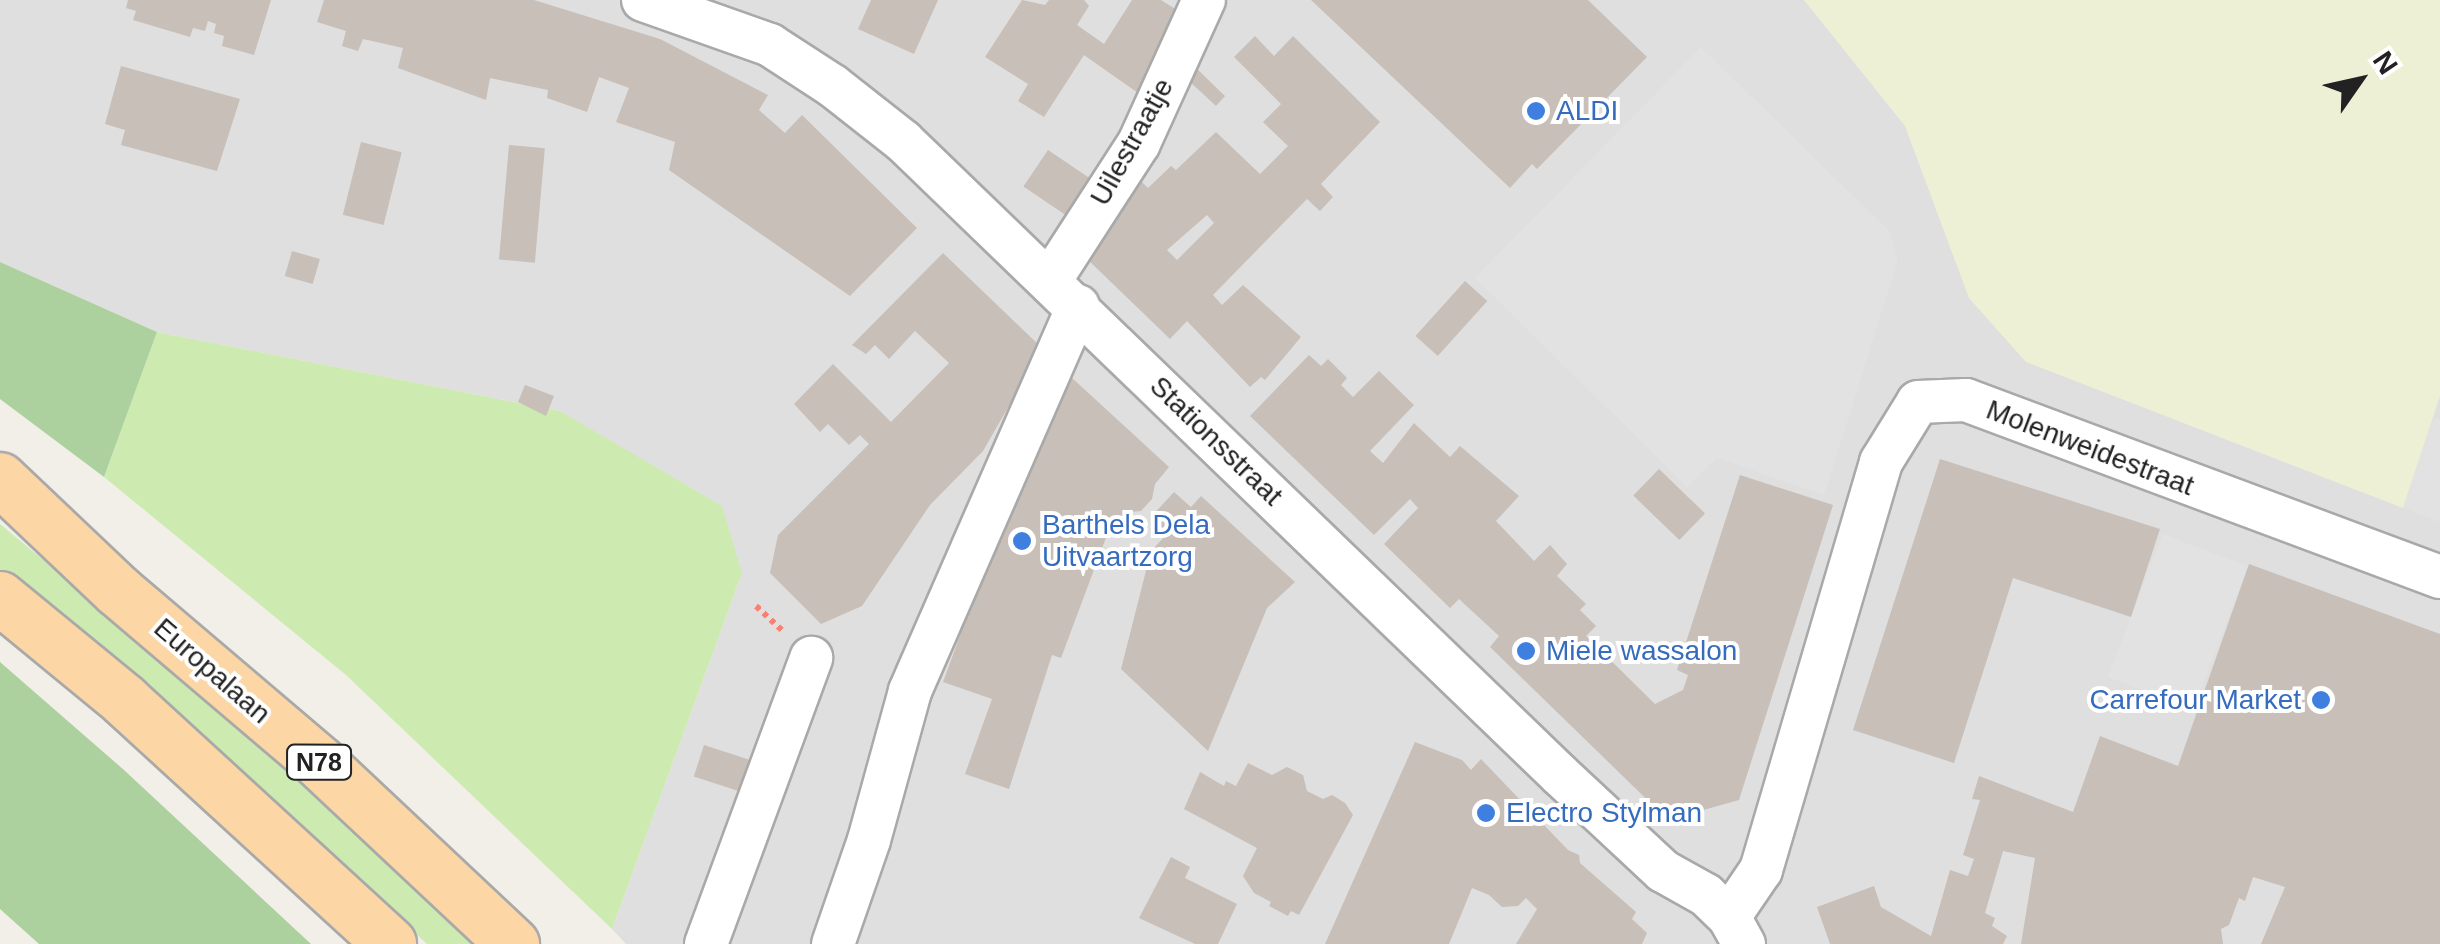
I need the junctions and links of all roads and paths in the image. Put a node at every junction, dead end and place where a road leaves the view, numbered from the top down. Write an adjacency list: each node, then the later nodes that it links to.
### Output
1 (643, 0): 3 (street, Stationsstraat)
2 (1204, 0): 3 (street, Uilestraatje)
3 (1064, 293): 8 (street, Stationsstraat); 12 (street, Uilestraatje)
4 (0, 479): 10 (main road, Europalaan / N78)
5 (2440, 577): 8 (street, Molenweidestraat)
6 (0, 598): 9 (main road)
7 (811, 658): 11 (street)
8 (1736, 931)
9 (390, 944)
10 (513, 944)
11 (706, 944)
12 (833, 944)

